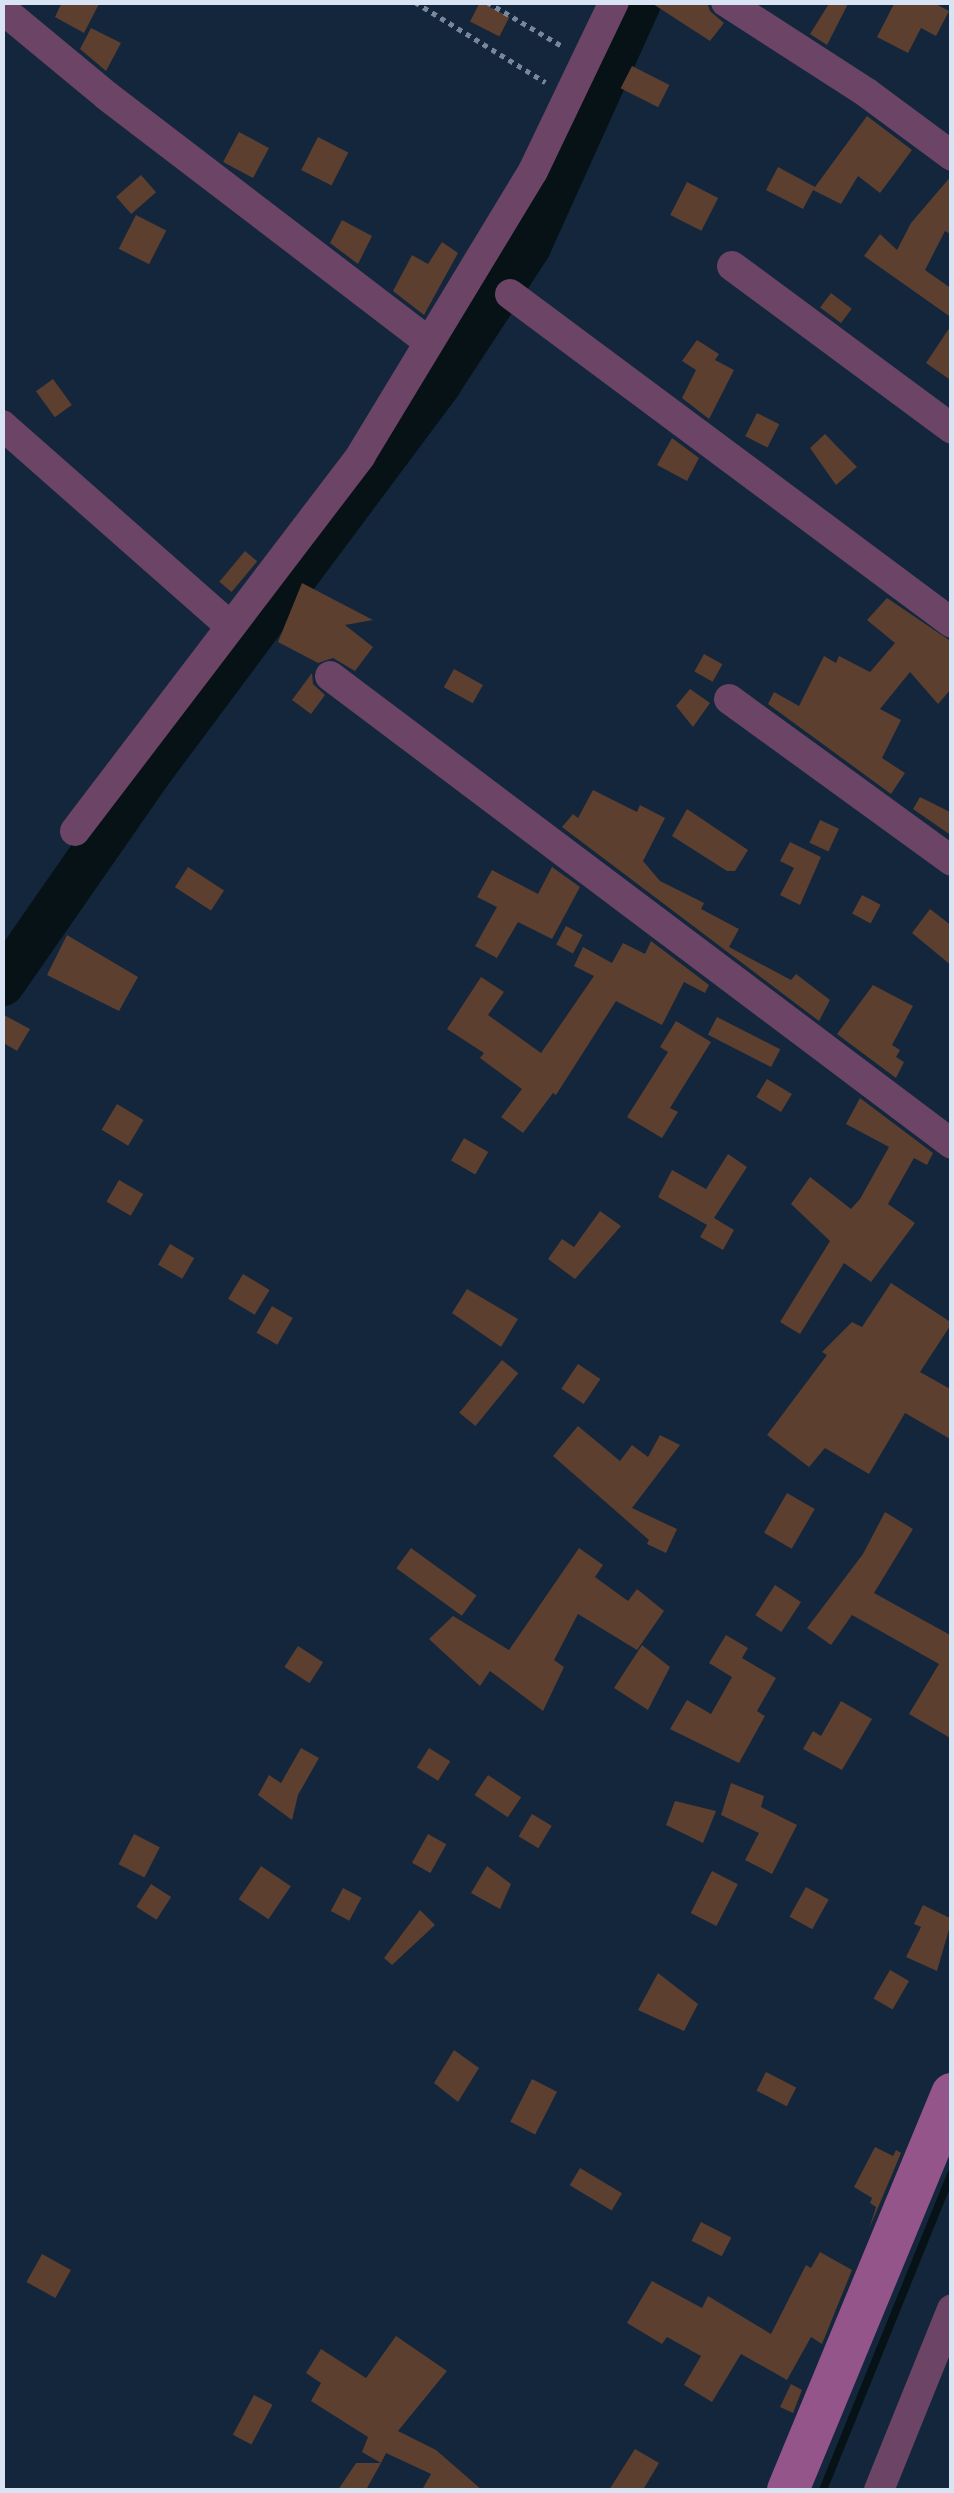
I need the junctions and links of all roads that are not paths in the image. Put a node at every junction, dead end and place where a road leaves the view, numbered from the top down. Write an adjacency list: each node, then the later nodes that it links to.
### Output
1 (614, 2): 7 (street)
2 (726, 2): 4 (street)
3 (2, 9): 7 (street)
4 (952, 156)
5 (732, 266): 9 (street)
6 (510, 294): 10 (street)
7 (429, 342): 11 (street)
8 (2, 425): 11 (street)
9 (952, 428)
10 (952, 623)
11 (228, 624): 14 (street)
12 (330, 676): 16 (street)
13 (729, 699): 15 (street)
14 (74, 831)
15 (952, 862)
16 (952, 1144)
17 (952, 2094): 19 (street)
18 (952, 2309): 20 (street)
19 (788, 2490)
20 (879, 2490)

